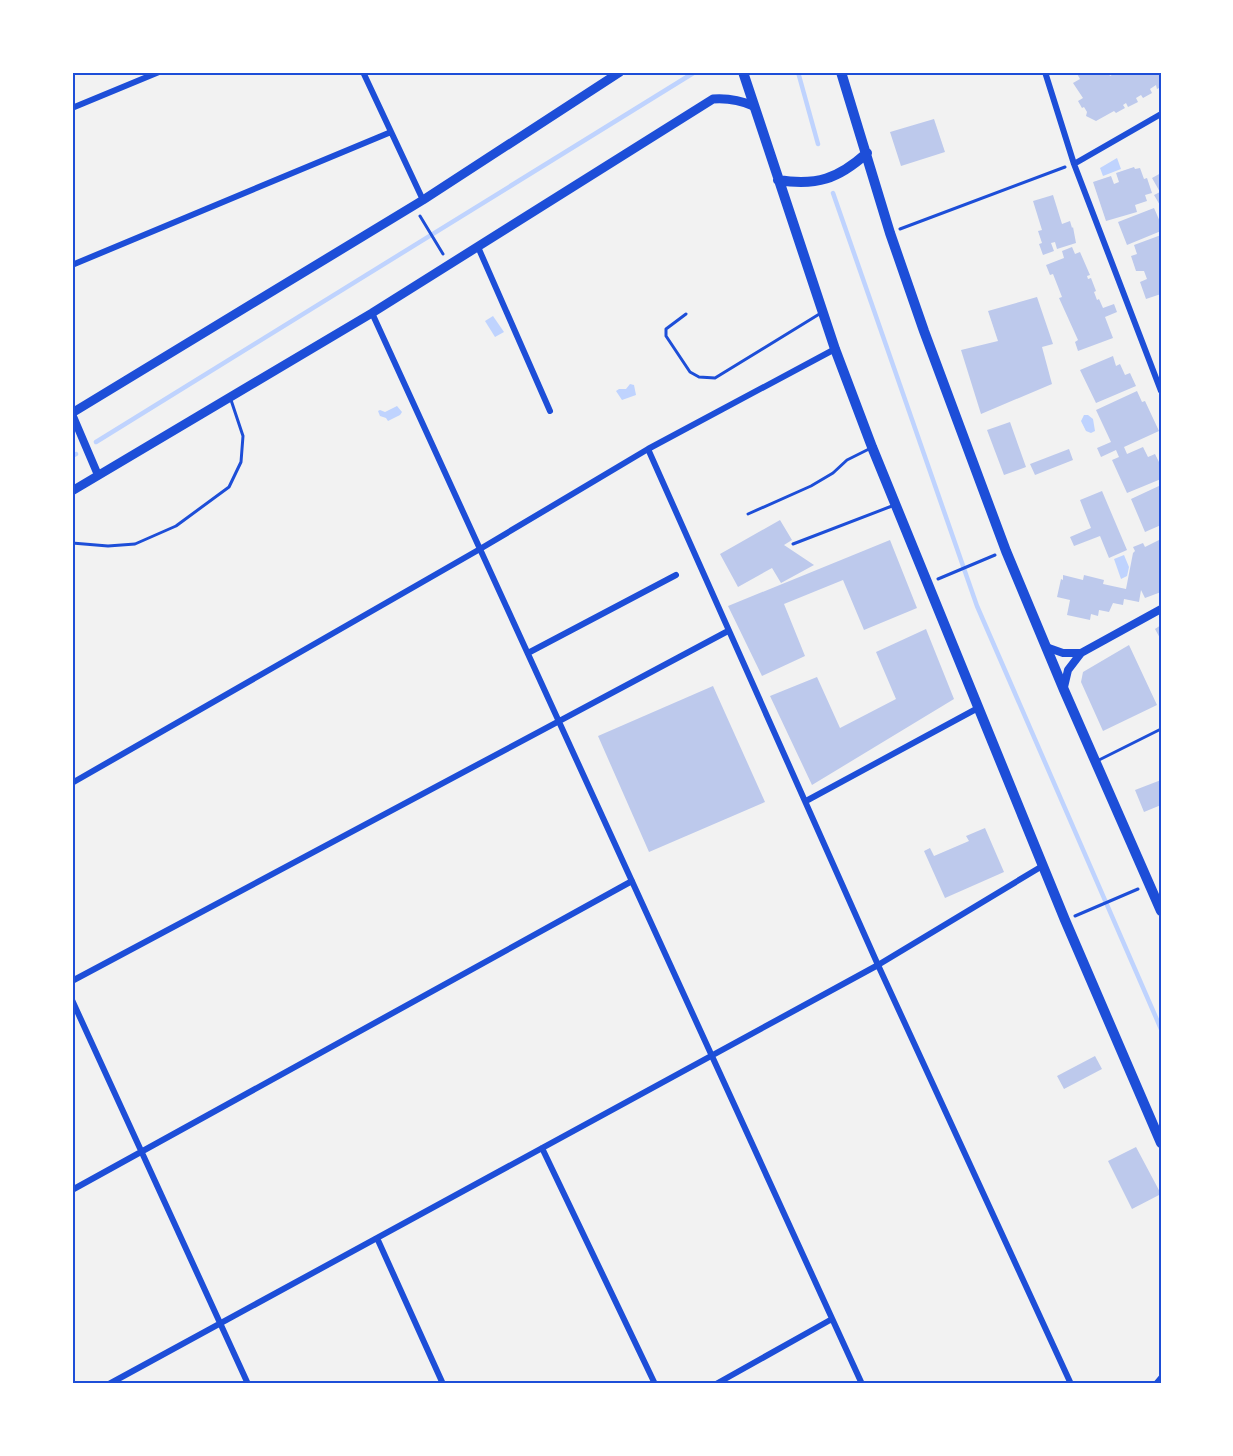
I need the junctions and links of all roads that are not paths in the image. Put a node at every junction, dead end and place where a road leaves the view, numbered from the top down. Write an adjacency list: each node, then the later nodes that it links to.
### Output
1 (159, 72): 8 (street)
2 (363, 72): 10 (street)
3 (620, 72): 14 (main road)
4 (743, 72): 7 (highway)
5 (841, 72): 11 (highway)
6 (1045, 72): 12 (street)
7 (753, 106): 13 (highway); 15 (main road)
8 (72, 108)
9 (1161, 114): 12 (street)
10 (391, 132): 14 (street); 16 (street)
11 (867, 153): 13 (highway); 37 (highway)
12 (1074, 164): 21 (street)
13 (778, 180): 17 (highway)
14 (423, 200): 24 (main road)
15 (478, 247): 18 (main road); 23 (street)
16 (72, 265)
17 (823, 312): 19 (lane); 20 (highway)
18 (372, 313): 22 (main road); 33 (street)
19 (686, 314)
20 (835, 349): 25 (highway); 26 (street)
21 (1161, 391)
22 (230, 397): 27 (main road); 31 (lane)
23 (550, 411)
24 (72, 413): 27 (street)
25 (872, 447): 29 (highway); 30 (lane)
26 (648, 449): 33 (street); 36 (street)
27 (99, 475): 28 (main road)
28 (72, 491)
29 (897, 504): 32 (lane); 41 (highway)
30 (748, 514)
31 (72, 543)
32 (793, 544)
33 (480, 549): 38 (street); 45 (street)
34 (676, 575): 38 (street)
35 (1161, 609): 39 (street)
36 (728, 631): 42 (street); 46 (street)
37 (1046, 647): 39 (street); 40 (highway)
38 (528, 653): 42 (street)
39 (1081, 653): 40 (street)
40 (1064, 690): 44 (highway)
41 (978, 708): 46 (street); 47 (highway)
42 (559, 721): 48 (street); 51 (street)
43 (1161, 729): 44 (lane)
44 (1095, 762): 49 (highway)
45 (72, 783)
46 (806, 801): 50 (street)
47 (1044, 866): 50 (street); 54 (highway)
48 (632, 881): 53 (street); 56 (street)
49 (1161, 911)
50 (878, 965): 53 (street); 68 (street)
51 (72, 981)
52 (72, 999): 56 (street)
53 (711, 1055): 55 (street); 59 (street)
54 (1161, 1143)
55 (542, 1148): 58 (street); 65 (street)
56 (142, 1152): 57 (street); 60 (street)
57 (72, 1190)
58 (377, 1238): 60 (street); 64 (street)
59 (832, 1319): 66 (street); 67 (street)
60 (220, 1323): 62 (street); 63 (street)
61 (1161, 1378): 69 (street)
62 (109, 1384)
63 (248, 1384)
64 (443, 1384)
65 (655, 1384)
66 (716, 1384)
67 (862, 1384)
68 (1071, 1384)
69 (1156, 1384)

